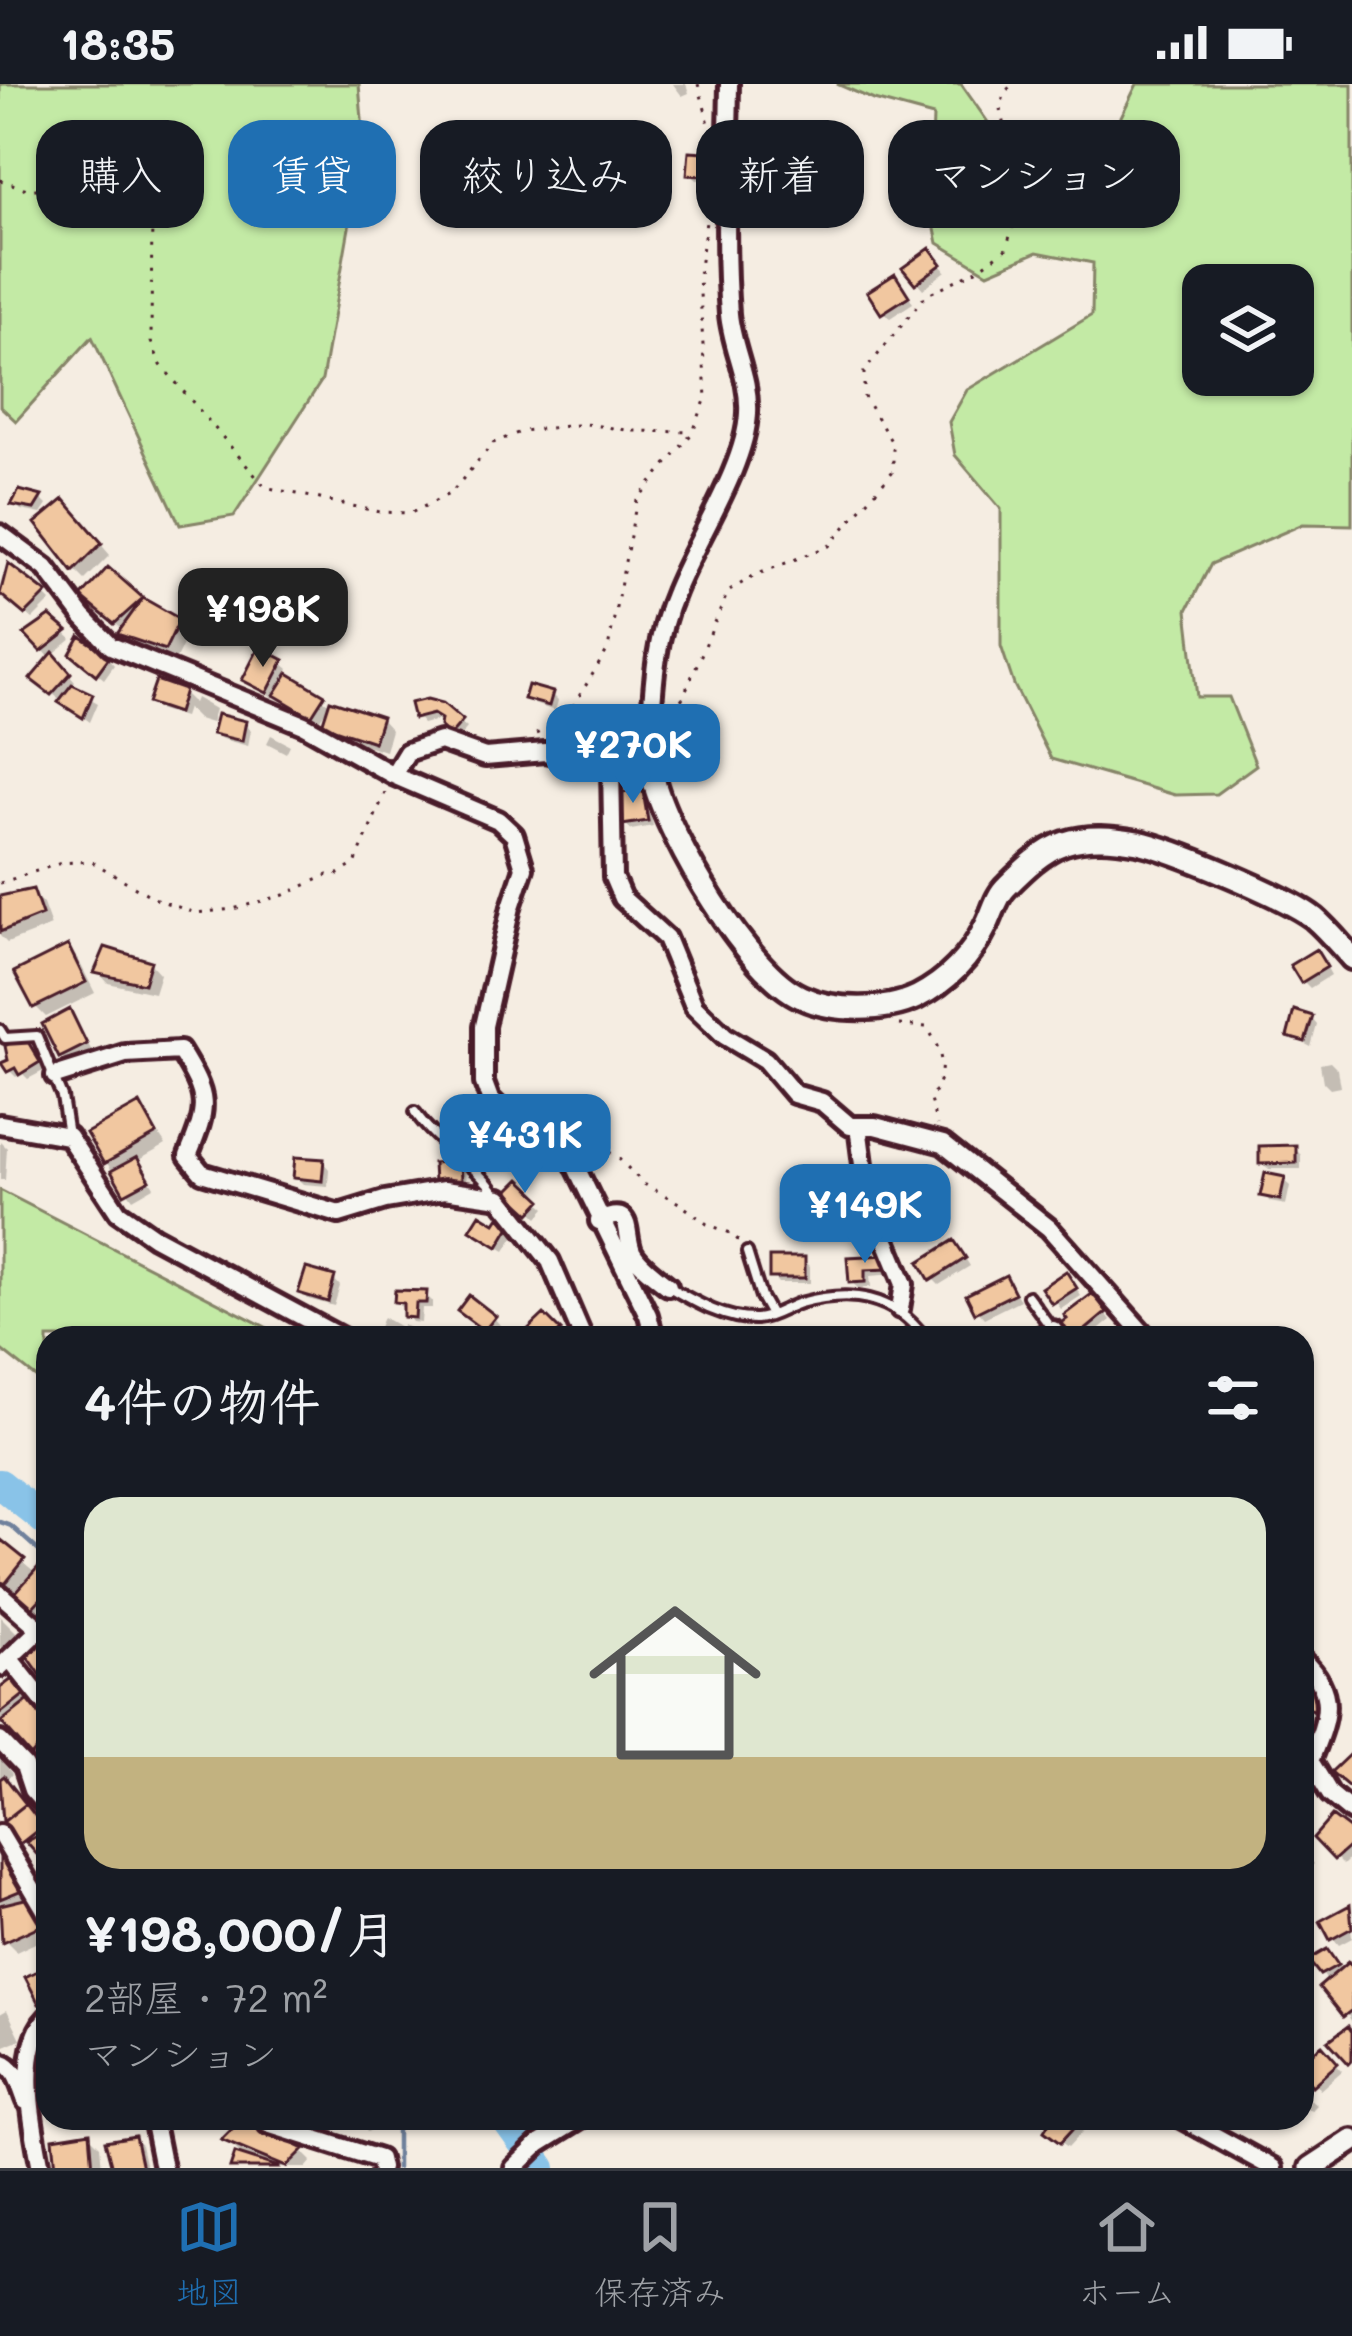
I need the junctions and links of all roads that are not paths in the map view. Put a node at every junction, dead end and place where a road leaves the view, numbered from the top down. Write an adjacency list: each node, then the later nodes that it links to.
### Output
1 (729, 84): 3 (street)
2 (0, 534): 5 (street)
3 (650, 736): 4 (street); 6 (street)
4 (611, 767): 5 (street); 11 (street)
5 (393, 775): 14 (street)
6 (1352, 958)
7 (0, 1030): 8 (lane)
8 (55, 1076): 12 (lane); 13 (street)
9 (415, 1112): 13 (lane)
10 (0, 1124): 12 (street)
11 (858, 1126): 18 (street); 25 (street)
12 (68, 1136): 20 (street)
13 (500, 1198): 21 (street)
14 (599, 1221): 16 (street); 22 (street)
15 (747, 1252): 19 (lane)
16 (668, 1286): 19 (lane)
17 (1028, 1296): 24 (lane)
18 (900, 1310): 19 (lane); 23 (lane)
19 (771, 1315)
20 (320, 1326)
21 (578, 1326)
22 (651, 1326)
23 (914, 1326)
24 (1044, 1326)
25 (1136, 1326)
26 (0, 1594): 27 (street)
27 (36, 1626)
28 (36, 1633): 29 (street)
29 (5, 1663): 31 (street)
30 (1314, 1671): 33 (street)
31 (36, 1695)
32 (0, 1741): 35 (street)
33 (1314, 1751)
34 (1314, 1767): 36 (street)
35 (36, 1794)
36 (1352, 1812)
37 (0, 1834): 38 (street)
38 (36, 1895)
39 (36, 2029): 41 (street)
40 (0, 2062): 41 (street)
41 (31, 2113): 48 (street)
42 (155, 2130): 49 (street)
43 (287, 2130): 50 (street)
44 (562, 2130): 47 (street)
45 (1204, 2130): 51 (street)
46 (1352, 2141): 52 (street)
47 (516, 2166)
48 (41, 2168)
49 (163, 2168)
50 (381, 2168)
51 (1273, 2168)
52 (1311, 2168)

